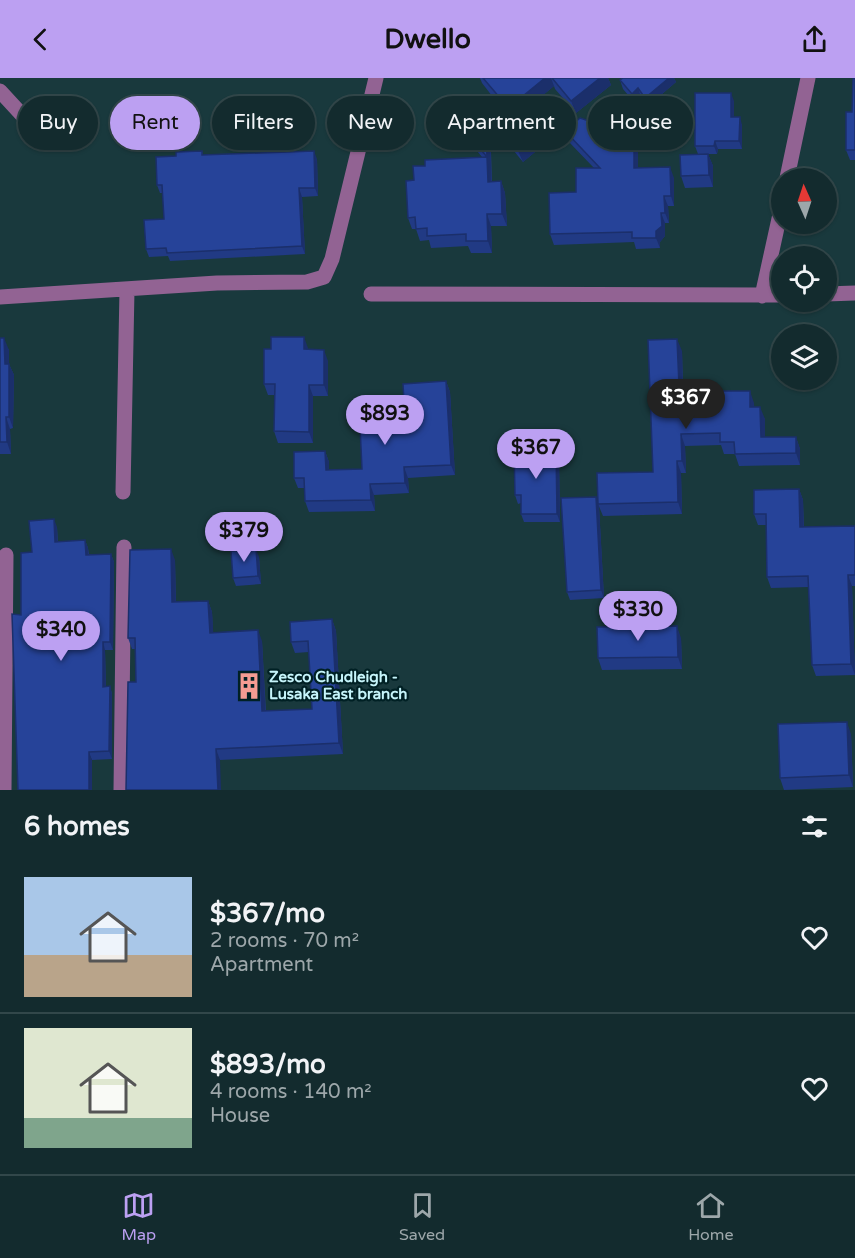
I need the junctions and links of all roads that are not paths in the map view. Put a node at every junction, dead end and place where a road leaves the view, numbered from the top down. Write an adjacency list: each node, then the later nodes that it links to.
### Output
1 (376, 78): 7 (street)
2 (808, 78): 5 (street)
3 (0, 91): 4 (street)
4 (18, 111)
5 (789, 168)
6 (776, 234): 11 (street)
7 (127, 290): 13 (street); 14 (street)
8 (855, 293): 10 (street)
9 (371, 294): 11 (street)
10 (837, 294)
11 (762, 296): 12 (street)
12 (771, 296)
13 (0, 297)
14 (123, 492)
15 (124, 548): 18 (street)
16 (6, 555): 17 (street)
17 (4, 790)
18 (121, 790)

